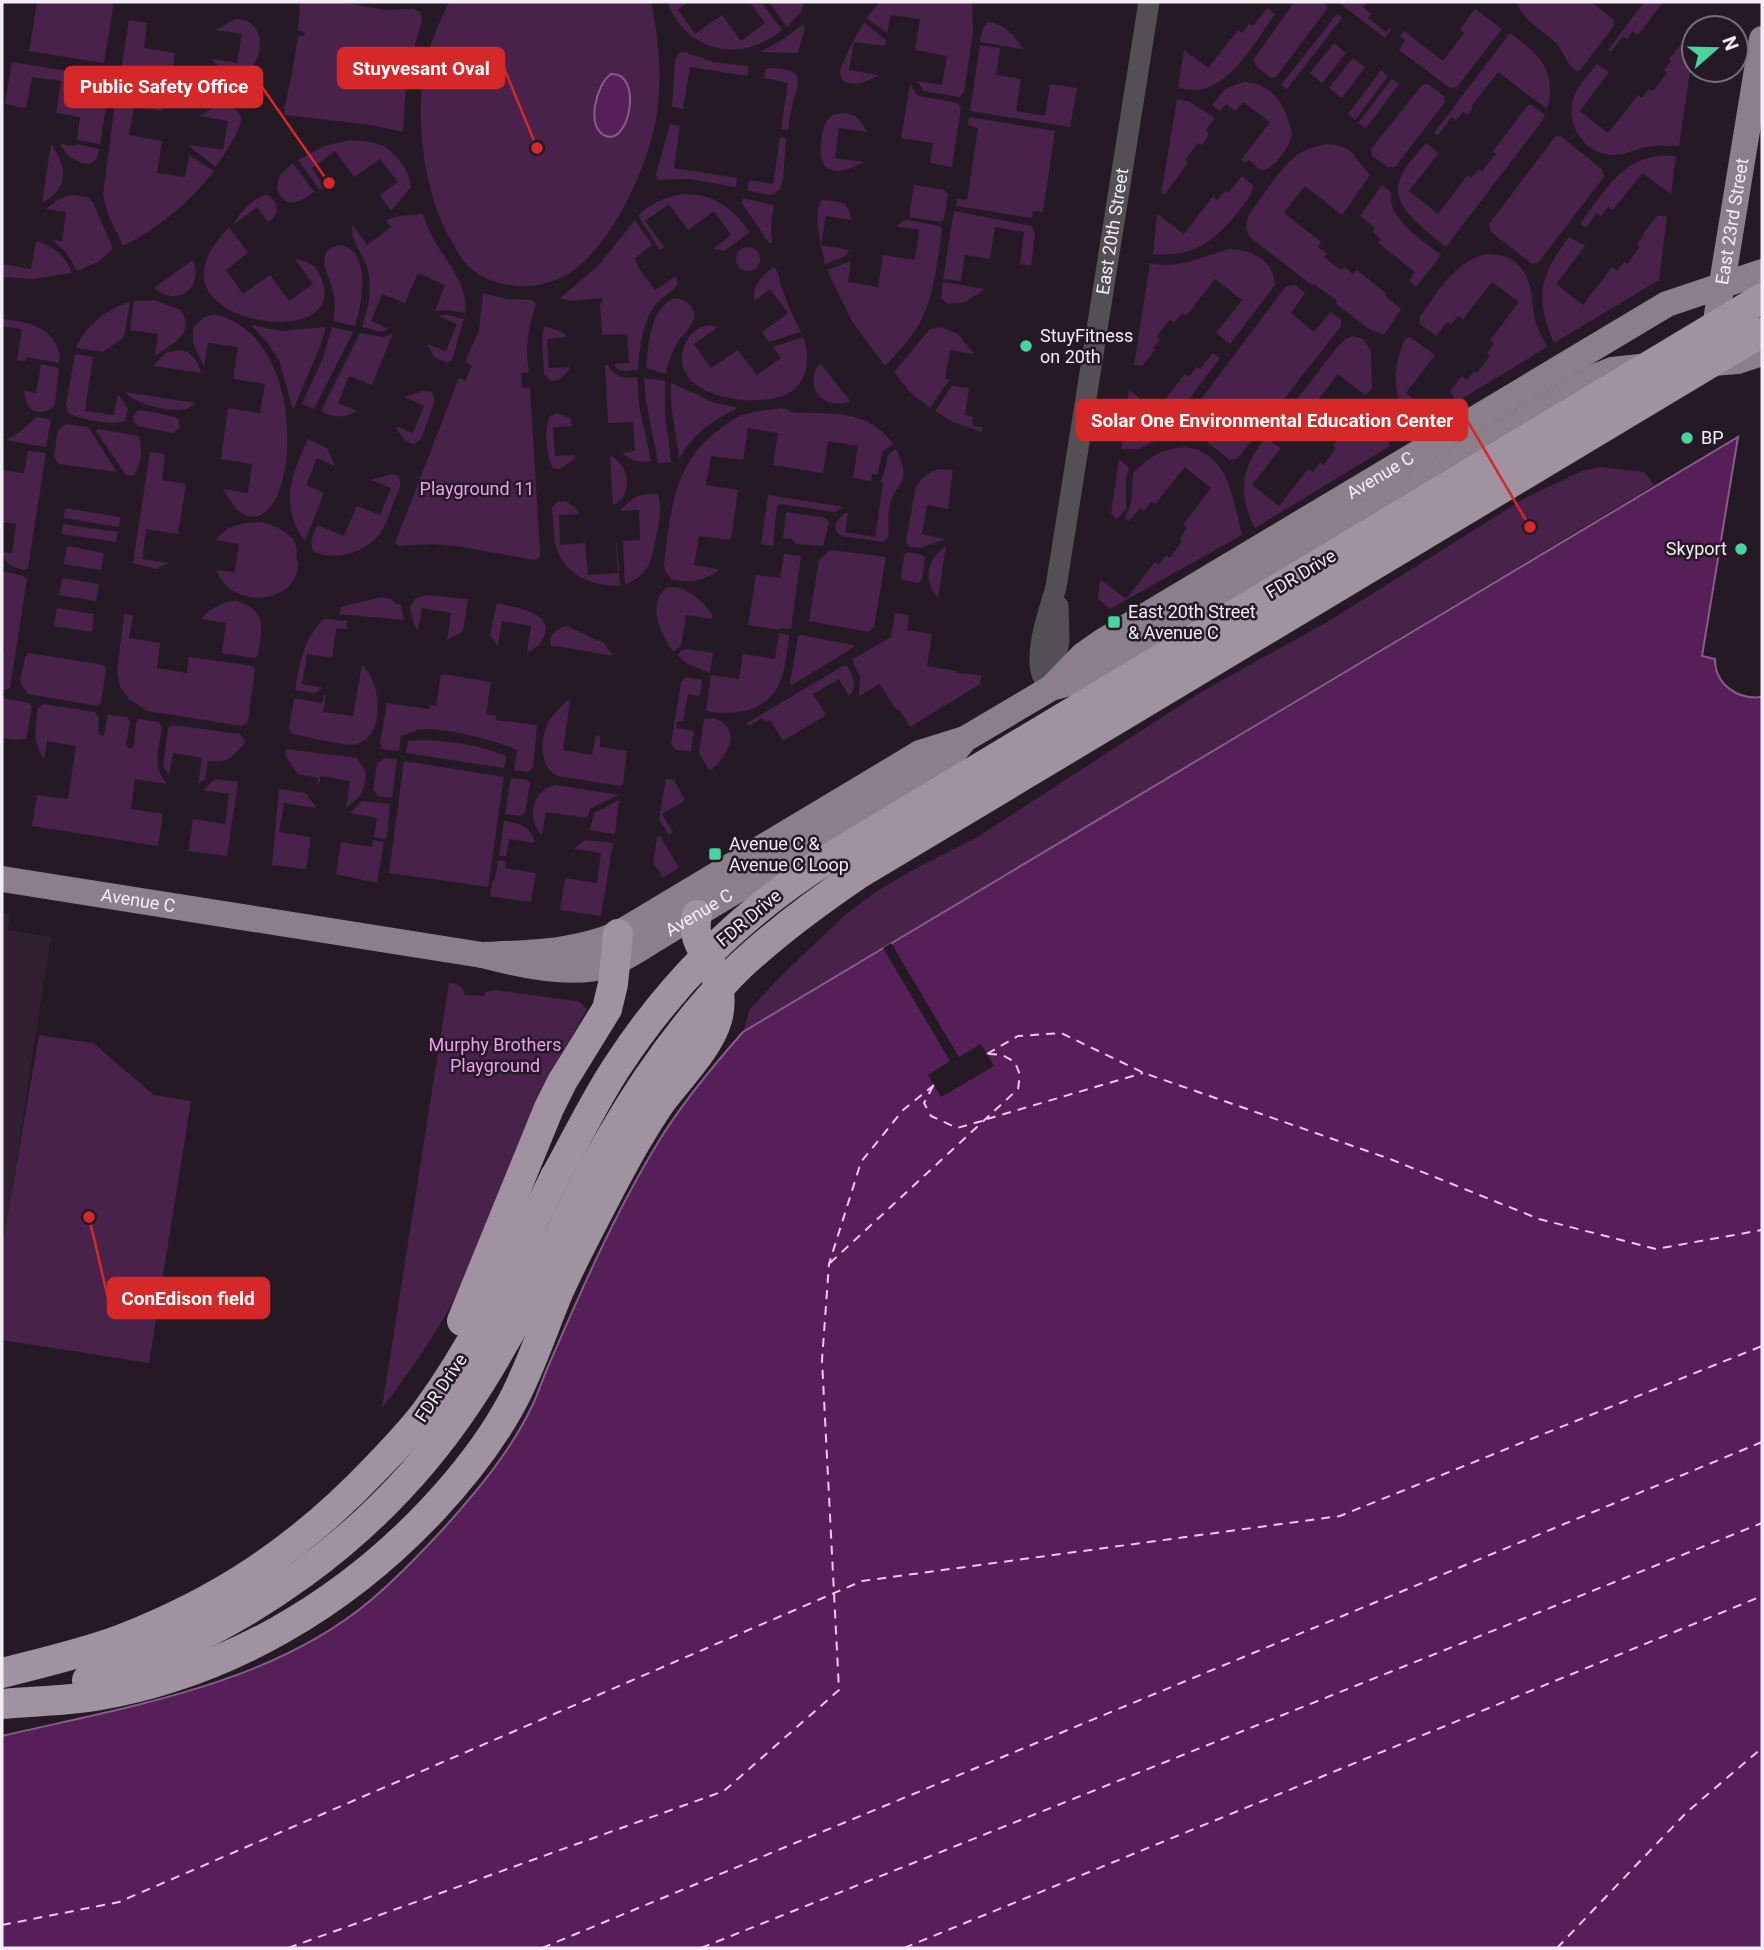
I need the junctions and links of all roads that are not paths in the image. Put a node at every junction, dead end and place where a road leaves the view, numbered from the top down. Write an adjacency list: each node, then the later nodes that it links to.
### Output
1 (1149, 2): 9 (street, East 20th Street)
2 (1762, 39): 4 (main road, East 23rd Street)
3 (1762, 272): 4 (main road)
4 (1722, 284): 8 (main road, East 23rd Street); 9 (main road, Avenue C)
5 (1762, 298): 14 (highway, FDR Drive, bridge)
6 (1762, 331): 16 (highway, FDR Drive, bridge)
7 (1762, 353): 8 (main road)
8 (1726, 363): 9 (main road, Avenue C)
9 (1051, 688): 10 (main road, Avenue C)
10 (965, 739): 12 (main road, Avenue C); 13 (main road, Avenue C)
11 (2, 879): 13 (main road, Avenue C)
12 (697, 915): 13 (main road, Avenue C); 16 (highway)
13 (617, 948): 14 (highway)
14 (444, 1385): 15 (highway, FDR Drive)
15 (2, 1673)
16 (2, 1704)

